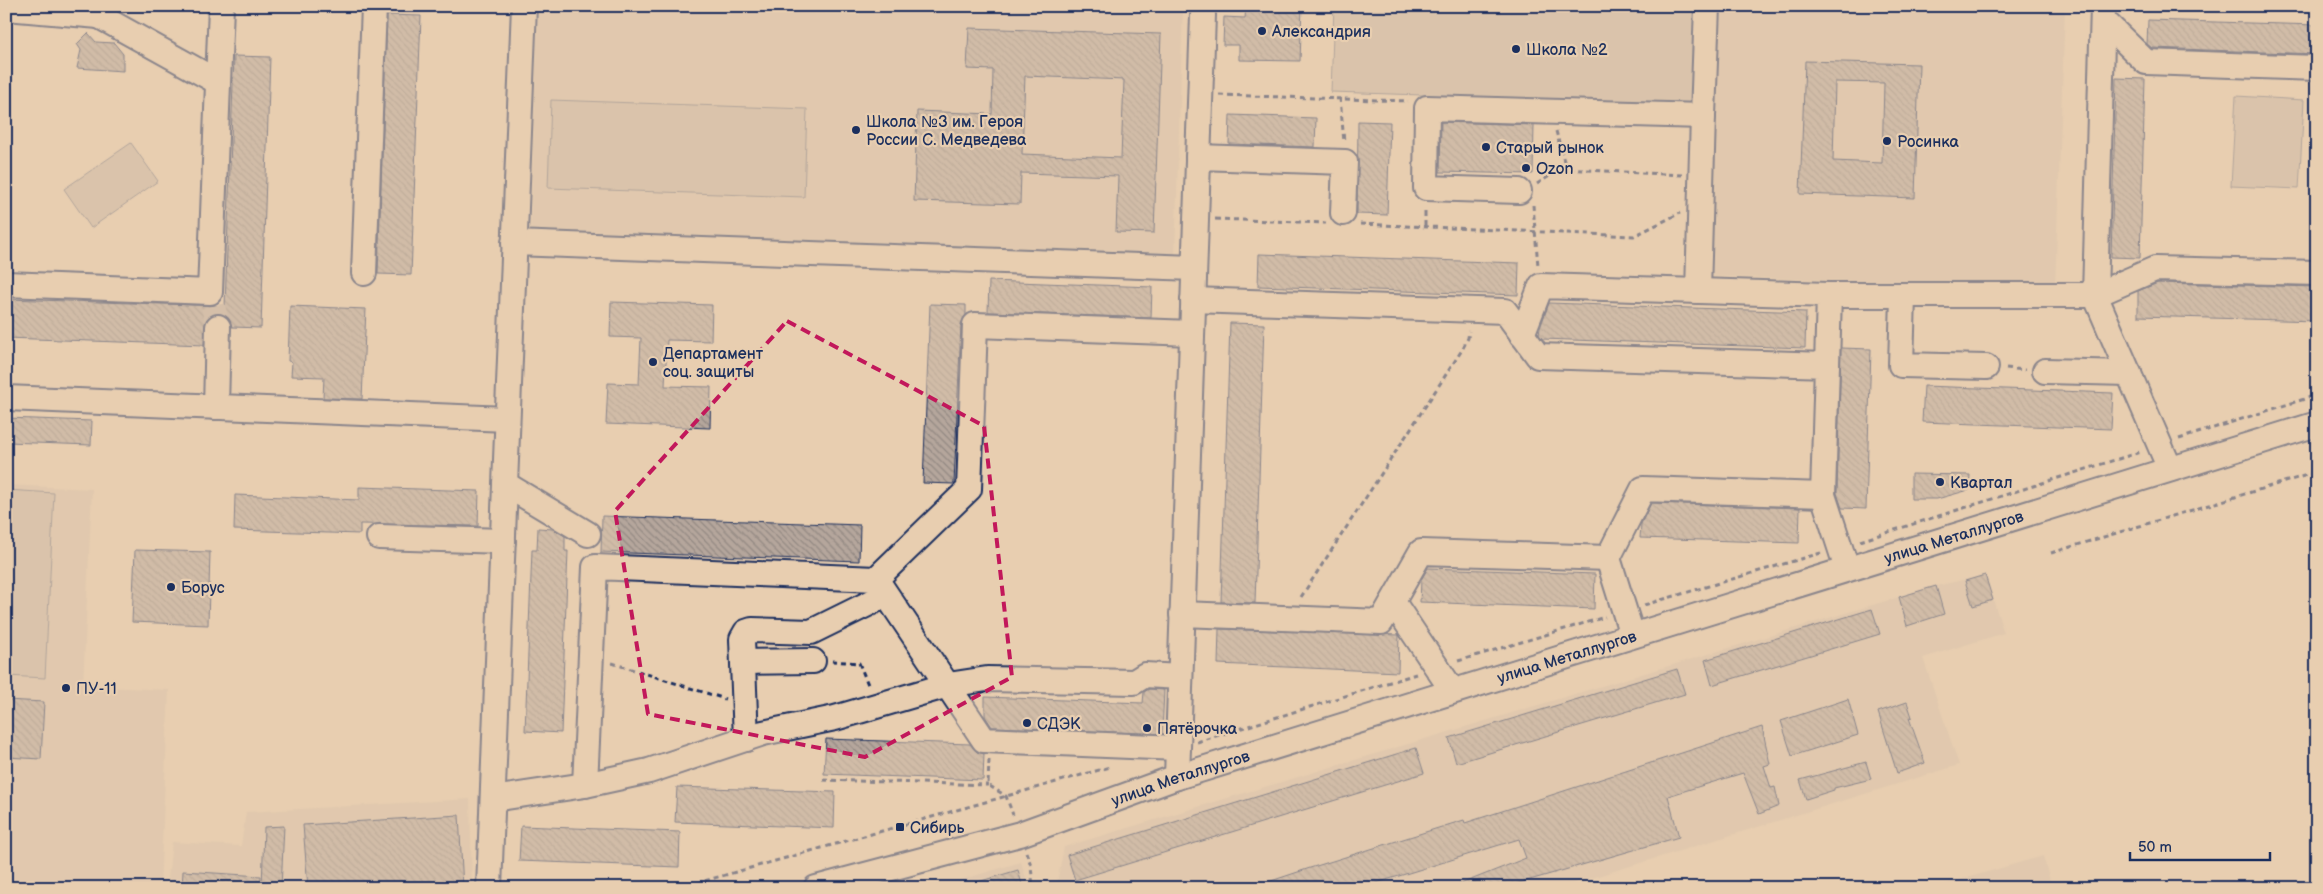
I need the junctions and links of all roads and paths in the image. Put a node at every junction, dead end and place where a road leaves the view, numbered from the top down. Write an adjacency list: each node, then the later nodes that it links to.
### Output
1 (221, 6): 10 (street)
2 (374, 6): 27 (street)
3 (524, 6): 25 (street)
4 (1707, 6): 15 (street)
5 (6, 8): 6 (street)
6 (102, 9): 10 (street)
7 (2103, 13): 9 (street); 33 (street)
8 (1203, 15): 11 (street)
9 (2317, 68)
10 (218, 82): 37 (street)
11 (1200, 95): 12 (path); 16 (street)
12 (1340, 98): 13 (path); 17 (path)
13 (1427, 108): 14 (street); 20 (street)
14 (1551, 111): 15 (street); 18 (path)
15 (1704, 116): 19 (street)
16 (1198, 157): 17 (street); 22 (street)
17 (1345, 162): 23 (street)
18 (1566, 169): 19 (path); 20 (path)
19 (1702, 176): 21 (street)
20 (1526, 191): 24 (path)
21 (1701, 202): 24 (path); 31 (street)
22 (1196, 219): 23 (path); 26 (street)
23 (1345, 220): 24 (path)
24 (1534, 230): 30 (path)
25 (514, 243): 26 (street); 47 (street)
26 (1194, 268): 35 (street)
27 (364, 273)
28 (2317, 273): 33 (street)
29 (6, 284): 37 (street)
30 (1541, 286): 31 (street); 39 (street)
31 (1698, 291): 32 (street)
32 (1829, 295): 34 (street); 40 (street)
33 (2095, 295): 34 (street); 43 (street)
34 (1903, 297): 41 (street)
35 (1193, 300): 36 (street); 38 (street)
36 (1471, 310): 39 (street); 64 (path)
37 (215, 314): 46 (street)
38 (1192, 333): 60 (street); 63 (street)
39 (1522, 335): 40 (street)
40 (1827, 365): 53 (street)
41 (1986, 367): 42 (path)
42 (2045, 371): 43 (street)
43 (2129, 373): 49 (street)
44 (2317, 395): 49 (path)
45 (6, 398): 46 (street)
46 (216, 407): 47 (street)
47 (507, 419): 52 (street)
48 (2317, 424): 50 (street, улица Металлургов)
49 (2160, 445): 50 (street); 59 (path)
50 (2170, 469): 59 (street, улица Металлургов)
51 (2317, 472): 57 (path)
52 (504, 484): 54 (street); 56 (street)
53 (1823, 495): 58 (street); 59 (street)
54 (588, 534)
55 (379, 537): 56 (street)
56 (503, 542): 84 (street)
57 (2051, 553)
58 (1608, 558): 61 (street); 62 (street)
59 (1843, 558): 62 (path); 65 (street, улица Металлургов)
60 (881, 587): 66 (street); 68 (street); 71 (street)
61 (1393, 602): 64 (street); 69 (street)
62 (1625, 611): 65 (street); 69 (path)
63 (1182, 614): 64 (street); 70 (street)
64 (1287, 618)
65 (1632, 634): 72 (street, улица Металлургов)
66 (591, 657): 73 (path); 81 (street)
67 (812, 661): 68 (street); 74 (path)
68 (742, 662): 73 (street)
69 (1437, 667): 72 (street); 77 (path)
70 (1180, 676): 71 (street); 77 (street)
71 (948, 685): 74 (street); 76 (street)
72 (1452, 690): 79 (street, улица Металлургов)
73 (745, 705): 75 (street)
74 (876, 706): 75 (street)
75 (746, 738): 81 (street)
76 (990, 741): 77 (street); 82 (path)
77 (1178, 748): 79 (street)
78 (1111, 767): 83 (path)
79 (1177, 777): 85 (street, улица Металлургов)
80 (823, 780): 82 (path)
81 (585, 785): 84 (street)
82 (988, 785): 83 (path)
83 (1006, 796): 85 (path); 87 (path)
84 (493, 799): 86 (street)
85 (1020, 834): 88 (street, улица Металлургов); 89 (path)
86 (489, 888)
87 (679, 888)
88 (816, 888)
89 (1033, 888)

